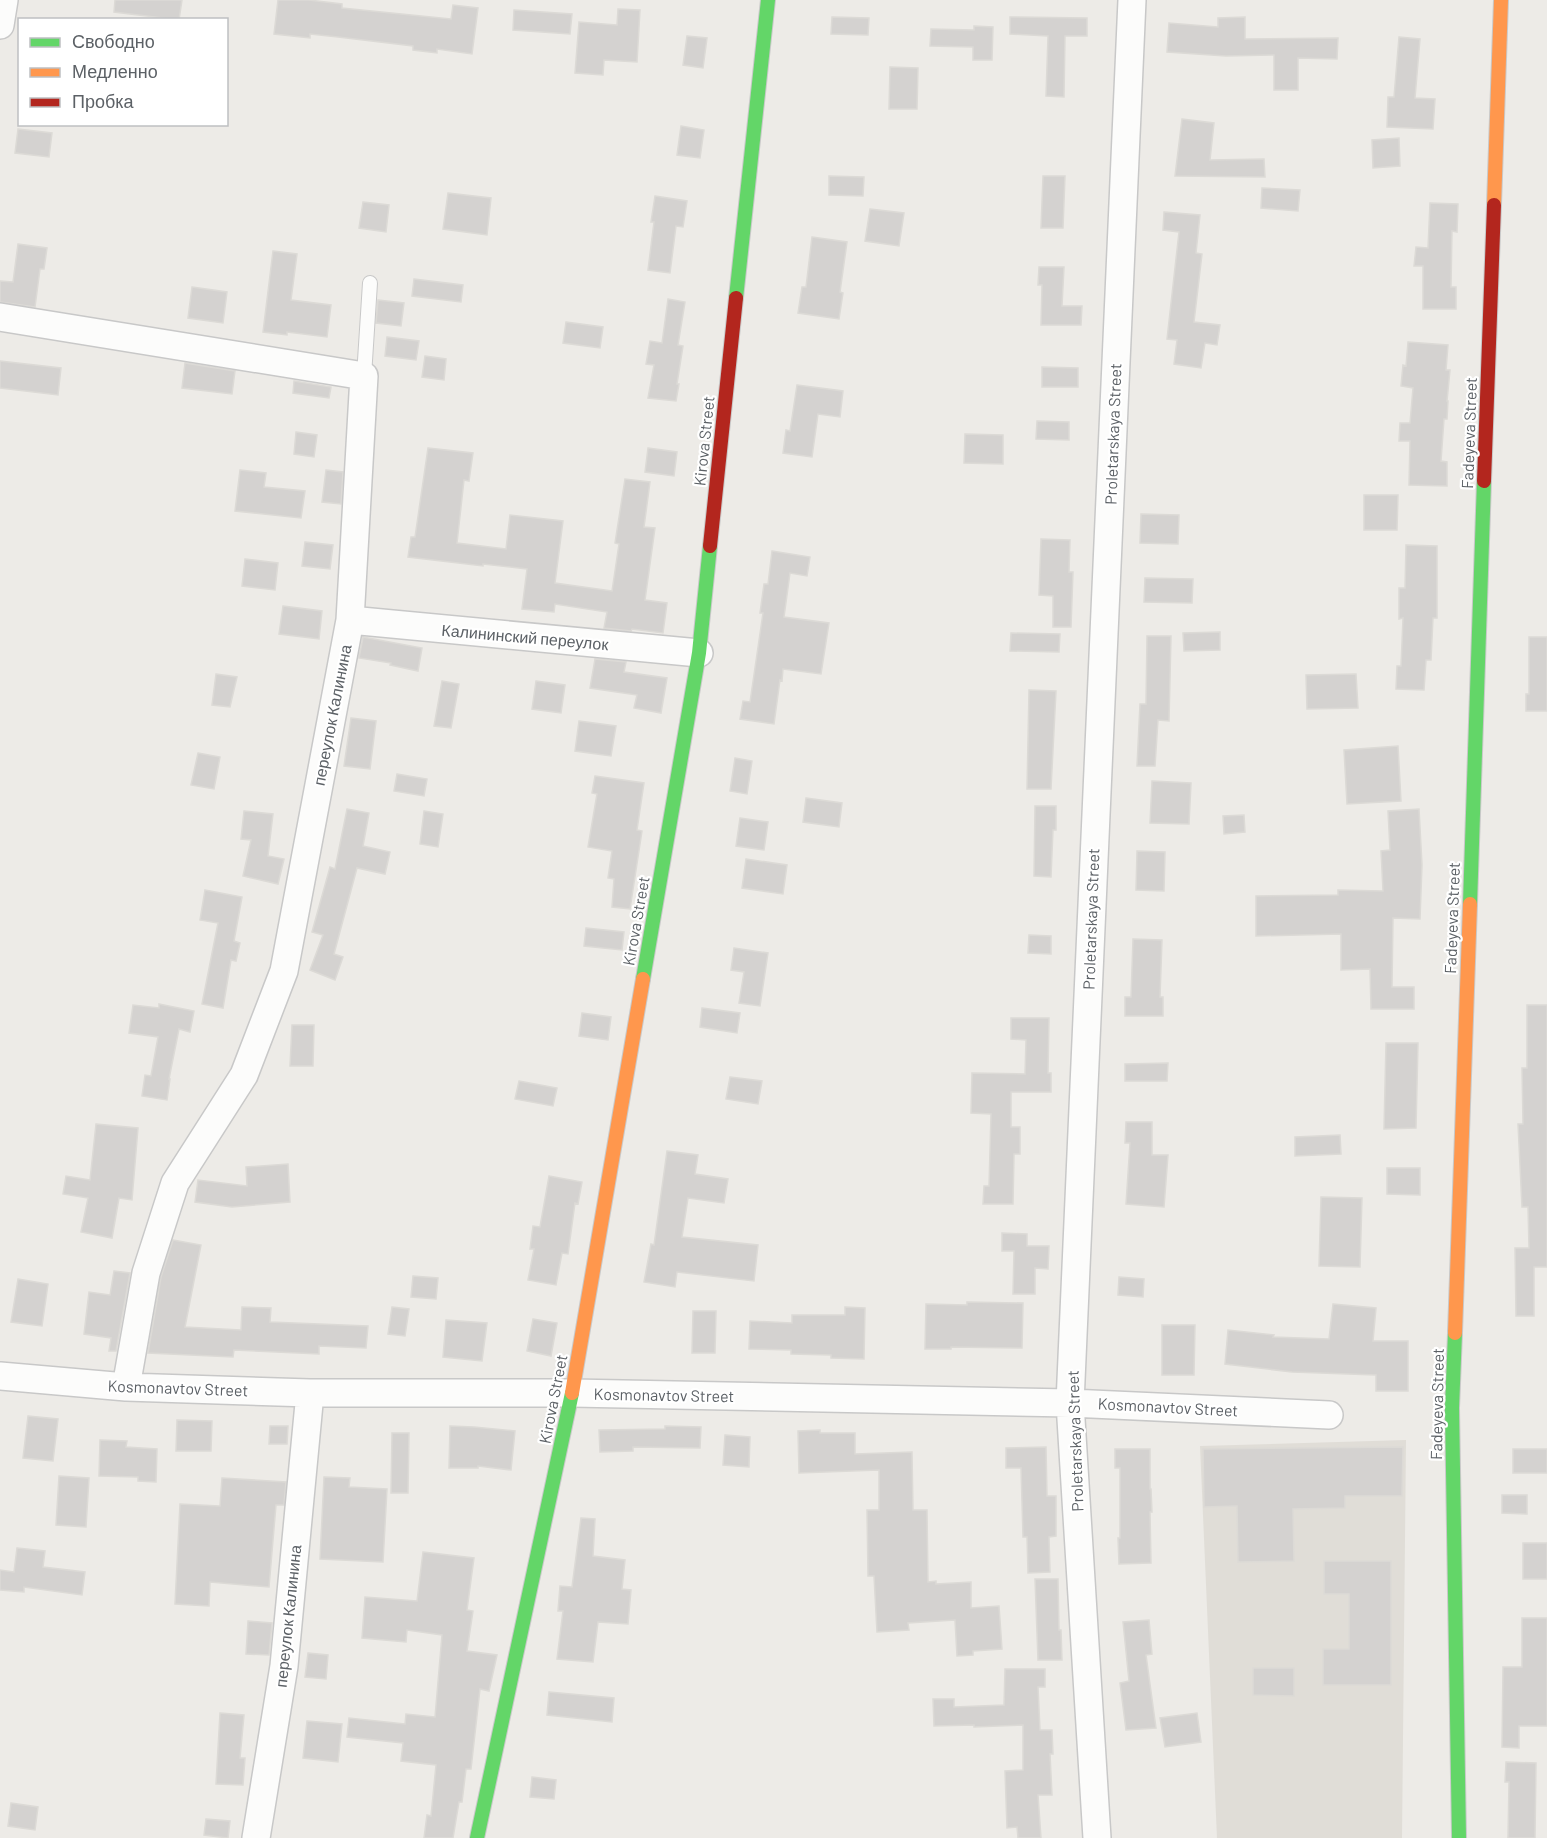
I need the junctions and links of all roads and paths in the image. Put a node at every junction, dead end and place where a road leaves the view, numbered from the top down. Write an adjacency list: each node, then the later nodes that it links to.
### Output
1 (4, 0): 5 (street)
2 (768, 0): 10 (street, Kirova Street)
3 (1132, 0): 15 (street, Proletarskaya Street)
4 (1501, 0): 20 (street, Fadeyeva Street)
5 (0, 25)
6 (370, 283): 8 (lane)
7 (0, 317): 8 (street)
8 (364, 376): 9 (street, переулок Калинина)
9 (350, 620): 10 (street, Калининский переулок); 12 (street, переулок Калинина)
10 (699, 653): 14 (street, Kirova Street)
11 (0, 1376): 12 (street, Kosmonavtov Street)
12 (126, 1387): 13 (street, Kosmonavtov Street)
13 (310, 1393): 14 (street, Kosmonavtov Street); 17 (street, переулок Калинина)
14 (572, 1393): 15 (street, Kosmonavtov Street); 18 (street, Kirova Street)
15 (1070, 1403): 16 (street, Kosmonavtov Street); 19 (street, Proletarskaya Street)
16 (1329, 1414)
17 (256, 1838)
18 (477, 1838)
19 (1097, 1838)
20 (1459, 1838)

